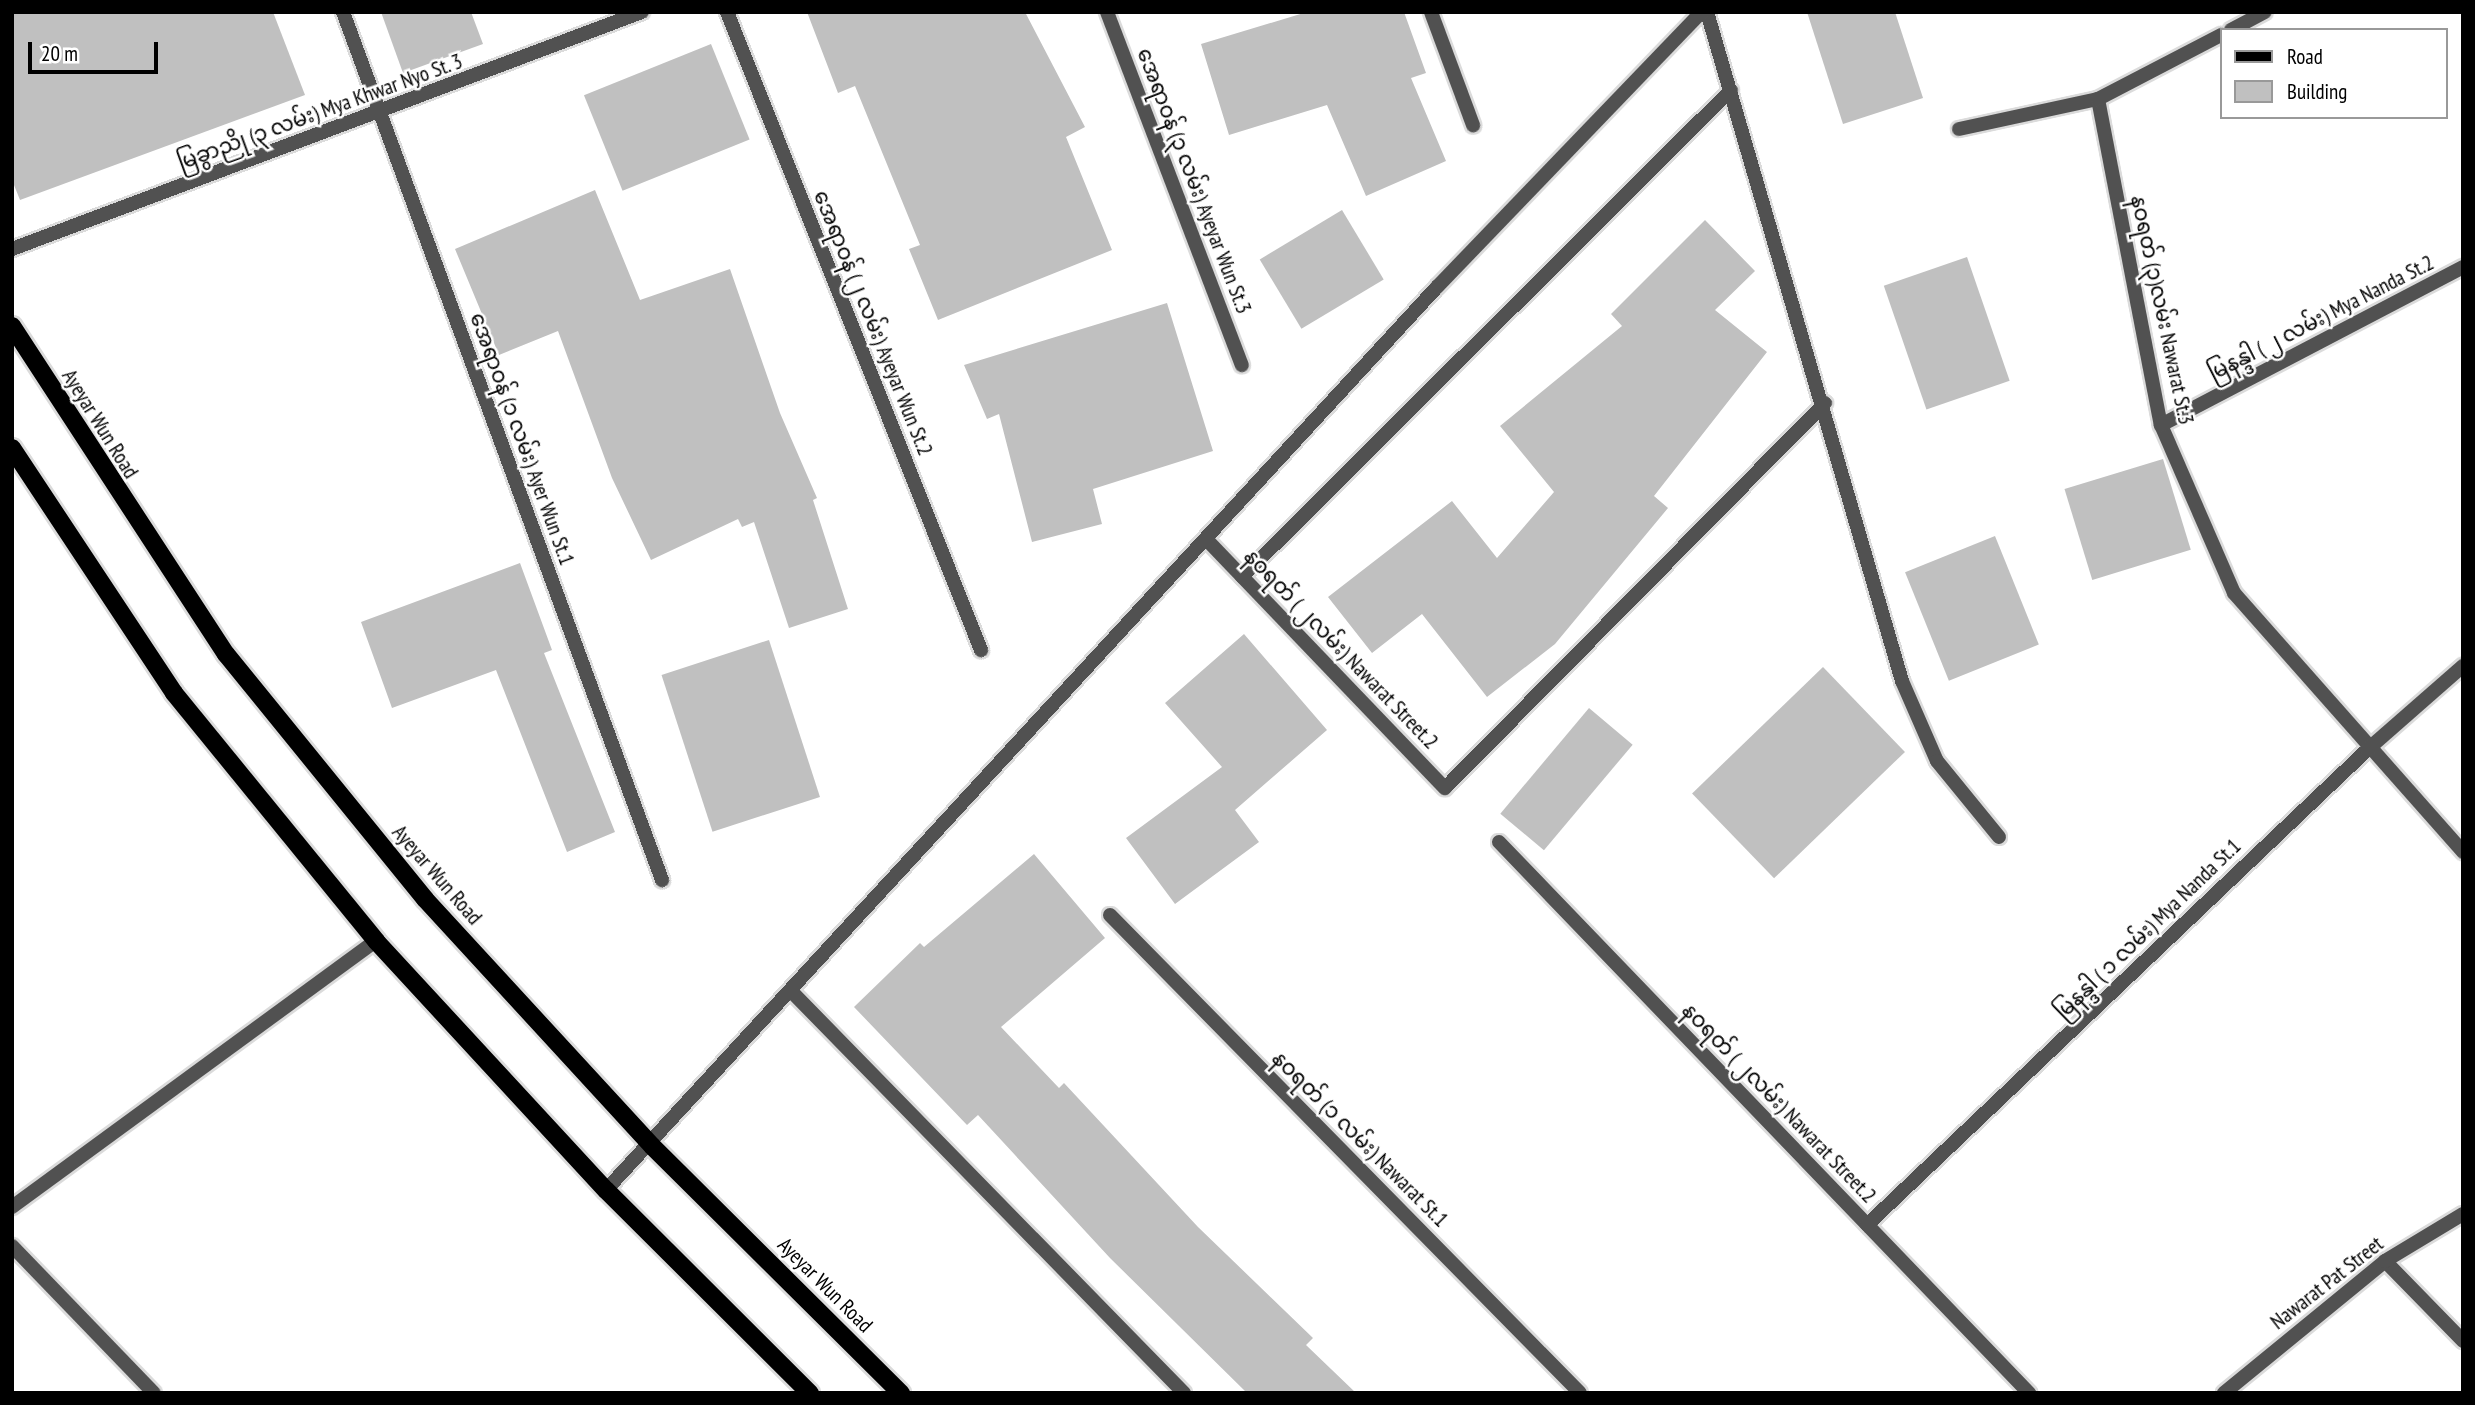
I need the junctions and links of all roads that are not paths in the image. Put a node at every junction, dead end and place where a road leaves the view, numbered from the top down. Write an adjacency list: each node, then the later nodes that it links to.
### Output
1 (343, 12): 13 (street, အေရာဝန် (၁ လမ်း) Ayer Wun St.1)
2 (642, 12): 13 (street, မြခွာညို (၃ လမ်း) Mya Khwar Nyo St. 3)
3 (727, 12): 25 (street, အေရာဝန် (၂ လမ်း) Ayeyar Wun St.2)
4 (1107, 12): 19 (street, အေရာဝန် (၃ လမ်း) Ayeyar Wun St.3)
5 (1431, 12): 14 (street)
6 (1702, 12): 23 (street)
7 (1707, 12): 11 (street)
8 (2265, 12): 9 (street)
9 (2235, 28)
10 (2220, 36): 12 (street)
11 (1731, 90): 20 (street); 24 (street)
12 (2098, 99): 15 (street); 21 (street, နဝရတ် (၃)လမ်း Nawarat St.3)
13 (381, 113): 16 (street, မြခွာညို (၃ လမ်း) Mya Khwar Nyo St. 3); 31 (street, အေရာဝန် (၁ လမ်း) Ayer Wun St.1)
14 (1473, 125)
15 (1959, 129)
16 (12, 249)
17 (2463, 267): 21 (street, မြနန္ဒါ ( ၂ လမ်း) Mya Nanda St.2)
18 (12, 326): 35 (main road, Ayeyar Wun Road)
19 (1242, 365)
20 (1825, 403): 24 (street, နဝရတ် ( ၂လမ်း) Nawarat Street.2); 28 (street)
21 (2161, 425): 27 (street, နဝရတ် (၃)လမ်း Nawarat St.3)
22 (12, 449): 33 (main road)
23 (1206, 539): 24 (street, နဝရတ် ( ၂လမ်း) Nawarat Street.2); 34 (street)
24 (1242, 577)
25 (981, 650)
26 (2463, 666): 27 (street, မြနန္ဒါ ( ၁ လမ်း) Mya Nanda St.1)
27 (2367, 750): 30 (street, နဝရတ် (၃)လမ်း Nawarat St.3); 39 (street, မြနန္ဒါ ( ၁ လမ်း) Mya Nanda St.1)
28 (1999, 836)
29 (1499, 842): 39 (street, နဝရတ် ( ၂လမ်း) Nawarat Street.2)
30 (2463, 852)
31 (662, 880)
32 (1110, 915): 47 (street, နဝရတ် (၁ လမ်း) Nawarat St.1)
33 (376, 941): 36 (main road); 37 (street)
34 (792, 992): 35 (street); 46 (street)
35 (652, 1146): 36 (street); 45 (main road, Ayeyar Wun Road)
36 (606, 1191): 44 (main road)
37 (12, 1207)
38 (2463, 1214): 41 (street, Nawarat Pat Street)
39 (1867, 1225): 48 (street, နဝရတ် ( ၂လမ်း) Nawarat Street.2)
40 (12, 1246): 43 (street)
41 (2385, 1261): 42 (street); 49 (street, Nawarat Pat Street)
42 (2463, 1341)
43 (154, 1393)
44 (810, 1393)
45 (901, 1393)
46 (1184, 1393)
47 (1580, 1393)
48 (2029, 1393)
49 (2224, 1393)

